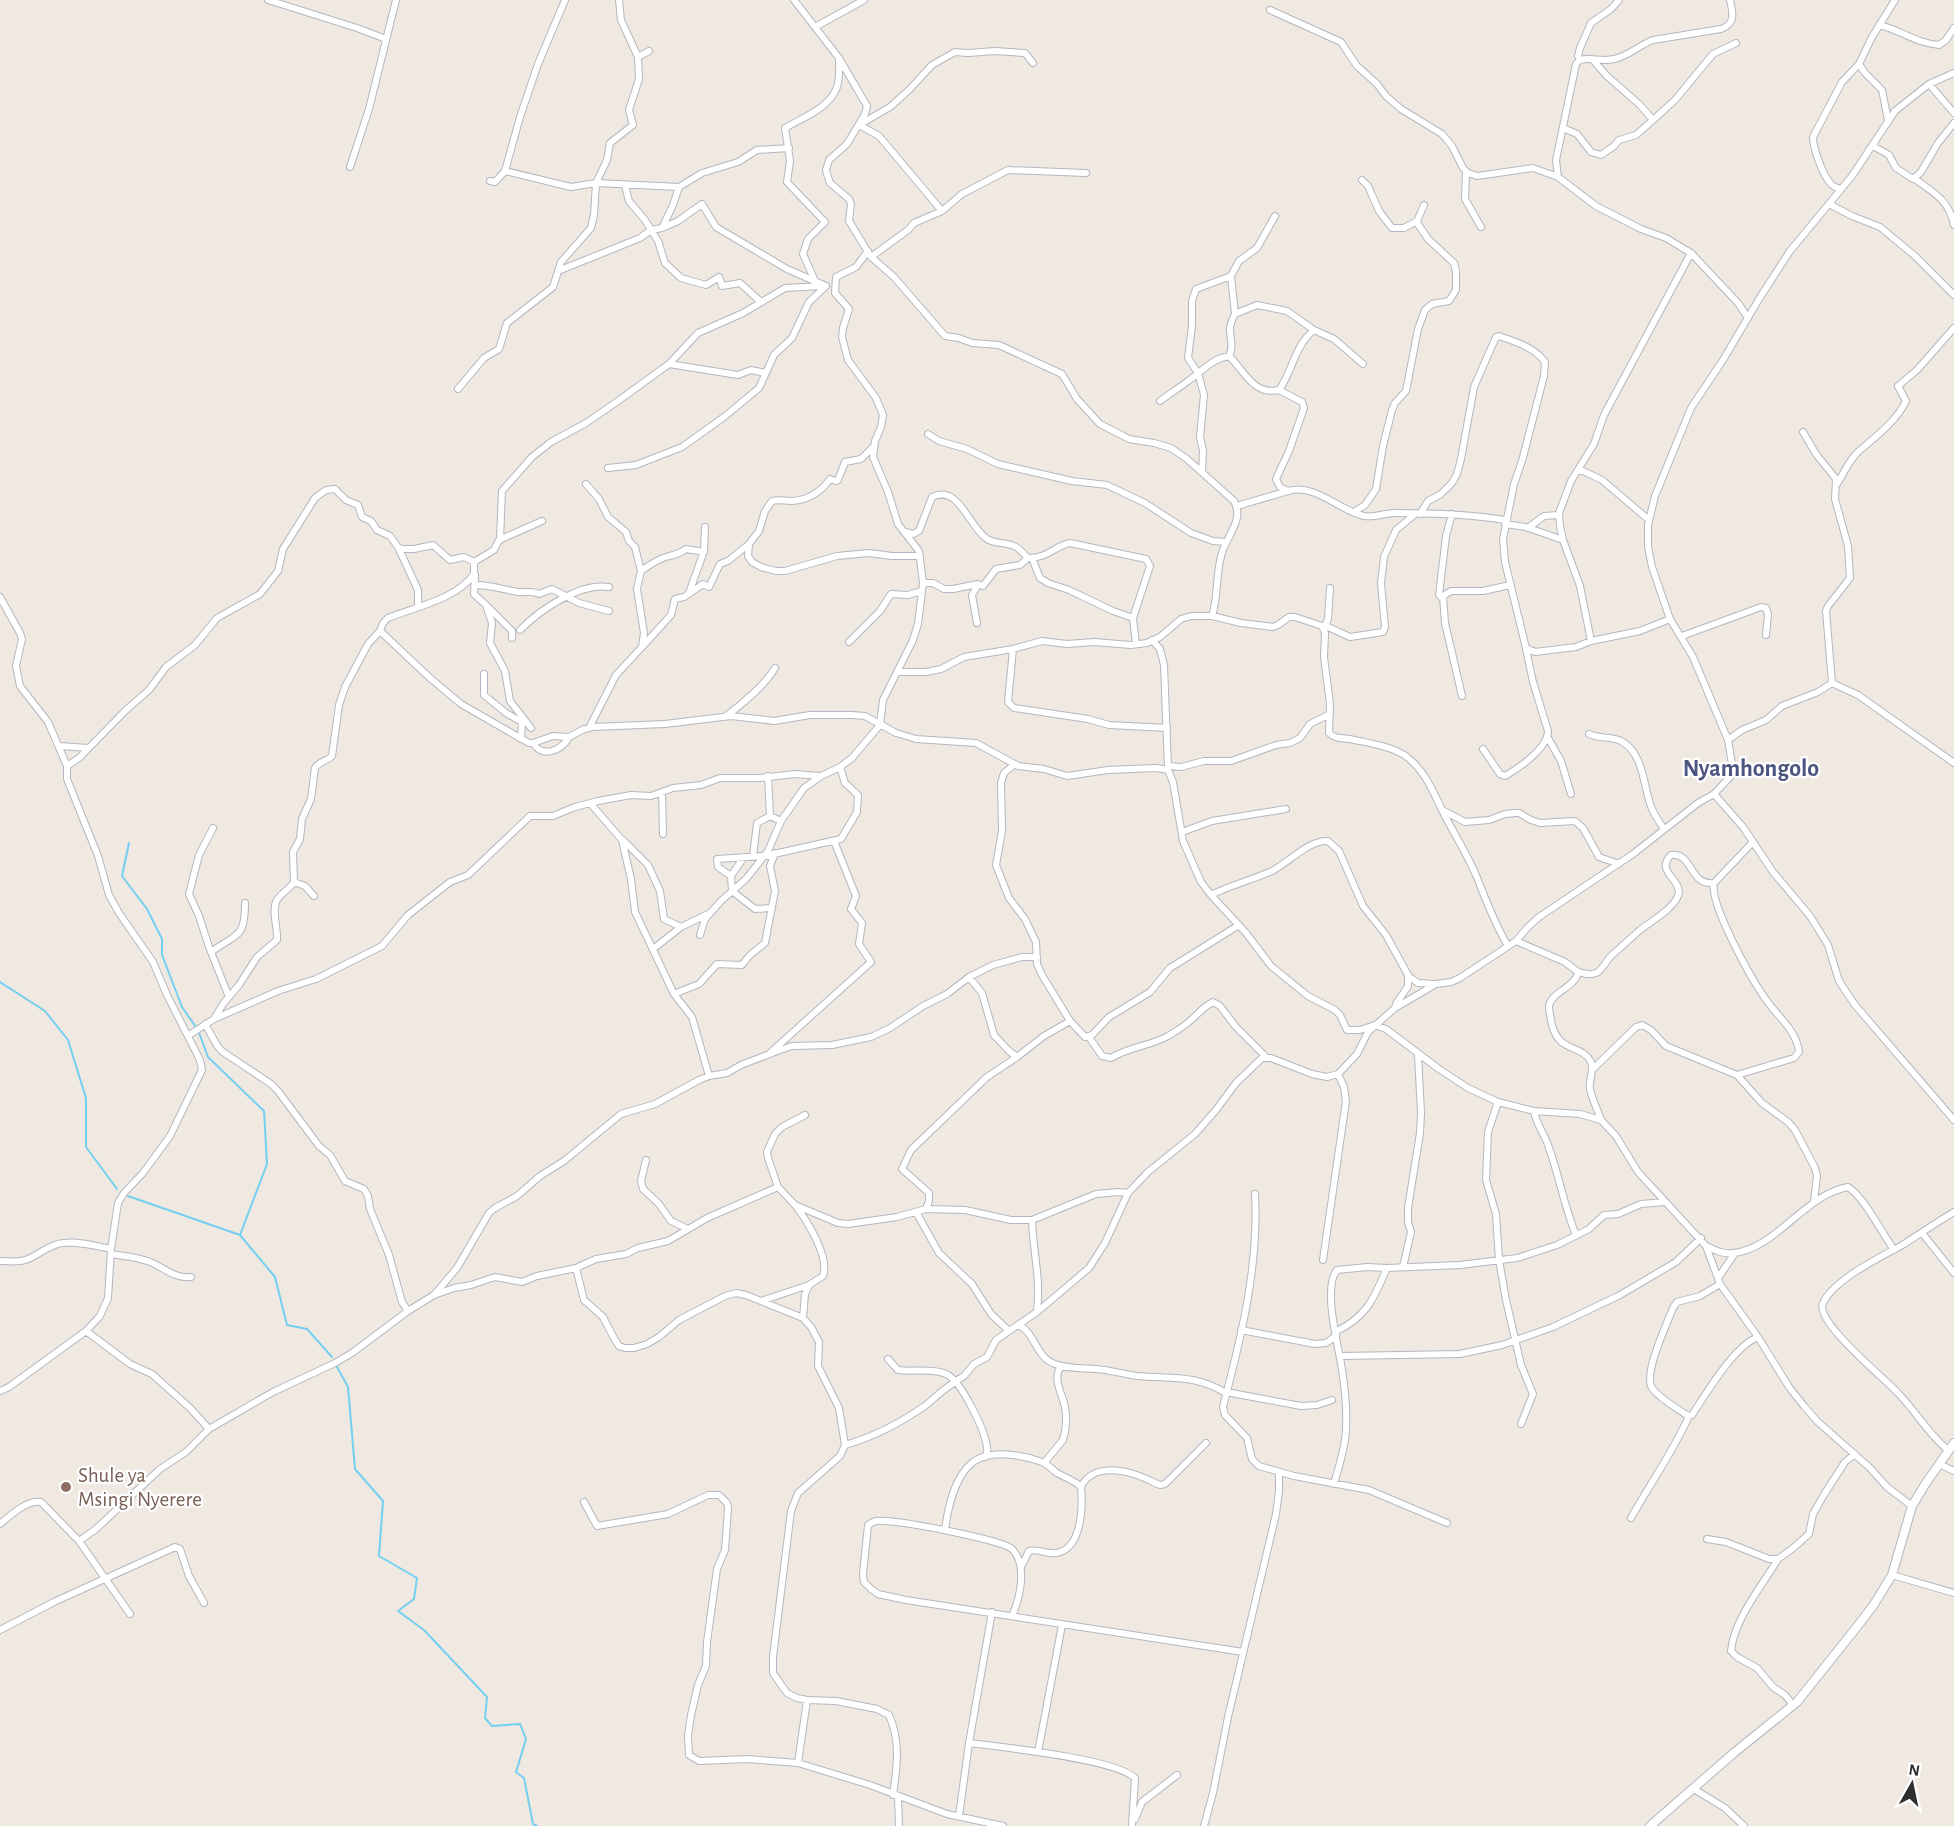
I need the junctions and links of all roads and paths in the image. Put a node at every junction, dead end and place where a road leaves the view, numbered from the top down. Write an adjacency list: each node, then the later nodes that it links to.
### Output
1 (268, 0): 14 (street)
2 (396, 0): 14 (street)
3 (565, 0): 34 (street)
4 (619, 0): 17 (street)
5 (794, 0): 12 (street)
6 (864, 0): 12 (street)
7 (1618, 0): 20 (street)
8 (1730, 0): 19 (street)
9 (1895, 0): 11 (street)
10 (1270, 10): 35 (street)
11 (1879, 25): 13 (street); 22 (street)
12 (815, 27): 18 (street)
13 (1954, 28)
14 (386, 39): 33 (street)
15 (1736, 43): 26 (street)
16 (649, 51): 17 (street)
17 (638, 57): 41 (street)
18 (839, 58): 29 (street); 32 (street)
19 (1592, 59): 20 (street); 26 (street)
20 (1580, 60): 30 (street)
21 (1033, 63): 29 (street)
22 (1858, 64): 27 (street); 44 (street)
23 (1954, 73): 24 (street)
24 (1929, 84): 25 (street); 27 (street)
25 (1954, 113)
26 (1653, 120): 30 (street)
27 (1888, 121): 31 (street)
28 (1954, 123): 38 (street)
29 (859, 125): 47 (street); 55 (street)
30 (1563, 128): 37 (street)
31 (1873, 146): 38 (street); 44 (street)
32 (789, 148): 43 (street); 58 (street)
33 (350, 167)
34 (505, 171): 40 (street); 41 (street)
35 (1466, 172): 37 (street); 51 (street)
36 (1086, 173): 47 (street)
37 (1558, 177): 54 (street)
38 (1915, 179): 50 (street)
39 (1362, 180): 49 (street)
40 (489, 181)
41 (596, 183): 42 (street); 56 (street)
42 (625, 186): 43 (street); 53 (street)
43 (679, 187): 52 (street)
44 (1841, 189): 45 (street)
45 (1829, 204): 60 (street); 63 (street)
46 (1424, 206): 49 (street)
47 (942, 211): 55 (street)
48 (1275, 216): 57 (street)
49 (1417, 221): 84 (street)
50 (1954, 225)
51 (1481, 227)
52 (662, 228): 53 (street); 58 (street)
53 (651, 230): 56 (street); 61 (street)
54 (1691, 253): 63 (street); 78 (street)
55 (869, 254): 76 (street); 79 (street)
56 (558, 271): 71 (street)
57 (1231, 276): 62 (street); 69 (street)
58 (815, 281): 59 (street)
59 (826, 286): 61 (street); 70 (street)
60 (1954, 295)
61 (761, 302): 67 (street)
62 (1235, 314): 65 (street); 66 (street)
63 (1748, 318): 89 (street)
64 (1954, 328): 81 (street)
65 (1314, 330): 68 (street); 72 (street)
66 (1229, 356): 69 (street); 72 (street)
67 (669, 364): 70 (street); 94 (street)
68 (1363, 364)
69 (1198, 372): 73 (street); 79 (street)
70 (766, 374): 77 (street)
71 (458, 389)
72 (1279, 390): 82 (street)
73 (1160, 401)
74 (1803, 432): 81 (street)
75 (928, 434): 96 (street)
76 (874, 446): 93 (street); 97 (street)
77 (608, 468)
78 (1577, 471): 87 (street); 89 (street)
79 (1202, 472): 83 (street)
80 (586, 484): 104 (street)
81 (1837, 484): 139 (street)
82 (1287, 491): 83 (street); 84 (street)
83 (1237, 506): 96 (street)
84 (1354, 512): 85 (street)
85 (1417, 514): 86 (street); 90 (street); 123 (street)
86 (1452, 514): 90 (street); 115 (street)
87 (1559, 515): 92 (street); 95 (street)
88 (542, 520): 94 (street)
89 (1649, 520): 121 (street)
90 (1505, 522): 92 (street); 108 (street)
91 (705, 527): 99 (street)
92 (1528, 528): 95 (street)
93 (902, 530): 100 (street); 101 (street)
94 (500, 540): 102 (street)
95 (1563, 540): 130 (street)
96 (1226, 542): 119 (street)
97 (748, 544): 100 (street); 112 (street)
98 (398, 547): 102 (street); 117 (street); 154 (street)
99 (704, 552): 104 (street); 112 (street)
100 (920, 556): 105 (street)
101 (1030, 558): 107 (street); 120 (street); 120 (street)
102 (474, 562): 103 (street)
103 (475, 571): 106 (street); 117 (street)
104 (641, 571): 133 (street)
105 (923, 583): 107 (street); 111 (street)
106 (475, 585): 114 (street); 116 (street)
107 (978, 585): 122 (street)
108 (1510, 585): 115 (street); 134 (street)
109 (609, 587): 114 (street)
110 (1330, 588): 123 (street)
111 (922, 591): 131 (street); 137 (street)
112 (688, 594): 133 (street)
113 (0, 597): 153 (street)
114 (567, 597): 118 (street); 124 (street)
115 (1442, 598): 140 (street)
116 (486, 605): 128 (street); 144 (street)
117 (418, 607): 125 (street)
118 (609, 610)
119 (1212, 616): 123 (street); 129 (street)
120 (1133, 618): 132 (street)
121 (1670, 619): 127 (street); 130 (street)
122 (977, 623)
123 (1325, 627): 141 (street)
124 (520, 630)
125 (380, 632): 150 (street); 184 (street)
126 (1766, 635): 127 (street)
127 (1682, 636): 151 (street)
128 (512, 638)
129 (1152, 640): 132 (street); 146 (street)
130 (1591, 641): 134 (street)
131 (849, 642)
132 (1136, 644): 135 (street)
133 (642, 647): 145 (street)
134 (1526, 648): 149 (street)
135 (1013, 649): 137 (street); 146 (street)
136 (775, 668): 142 (street)
137 (897, 672): 143 (street)
138 (484, 674): 150 (street)
139 (1832, 682): 151 (street); 156 (street)
140 (1462, 696)
141 (1330, 714): 160 (street); 168 (street)
142 (725, 717): 143 (street); 145 (street)
143 (880, 725): 157 (street); 159 (street)
144 (531, 728)
145 (589, 728): 148 (street)
146 (1167, 728): 160 (street)
147 (1589, 734): 172 (street)
148 (569, 737): 152 (street); 152 (street)
149 (1548, 738): 155 (street); 164 (street)
150 (521, 739): 152 (street)
151 (1728, 740): 165 (street)
152 (533, 743)
153 (60, 746): 154 (street); 158 (street)
154 (88, 748): 158 (street)
155 (1482, 749)
156 (1954, 763)
157 (1015, 764): 160 (street); 199 (street)
158 (67, 766): 211 (street)
159 (840, 768): 162 (street); 176 (street)
160 (1168, 768): 173 (street)
161 (768, 776): 162 (street); 163 (street); 169 (street)
162 (821, 776): 170 (street)
163 (662, 792): 166 (street); 174 (street)
164 (1571, 794)
165 (1714, 794): 172 (street); 177 (street)
166 (590, 803): 175 (street); 207 (street)
167 (1286, 809): 173 (street)
168 (1442, 810): 182 (street); 196 (street)
169 (770, 816): 170 (street); 179 (street)
170 (781, 821): 180 (street)
171 (213, 828): 198 (street)
172 (1664, 829): 182 (street)
173 (1182, 832): 187 (street)
174 (663, 834)
175 (622, 840): 193 (street); 197 (street)
176 (834, 841): 178 (street); 213 (street)
177 (1754, 843): 185 (street); 225 (street)
178 (775, 853): 180 (street); 190 (street)
179 (753, 856): 180 (street); 181 (street)
180 (765, 856): 186 (street)
181 (744, 857): 183 (street); 183 (street)
182 (1619, 864): 195 (street)
183 (731, 876): 186 (street)
184 (294, 882): 188 (street); 205 (street)
185 (1714, 883): 200 (street); 219 (street)
186 (732, 891): 190 (street); 191 (street)
187 (1211, 895): 192 (street); 201 (street)
188 (314, 896)
189 (245, 903): 198 (street)
190 (772, 908): 204 (street)
191 (712, 912): 193 (street); 194 (street)
192 (1239, 925): 210 (street); 212 (street)
193 (681, 927): 197 (street)
194 (700, 935)
195 (1516, 941): 196 (street); 200 (street)
196 (1508, 946): 203 (street)
197 (653, 949): 204 (street)
198 (211, 952): 205 (street)
199 (1037, 957): 202 (street); 208 (street)
200 (1578, 972): 217 (street)
201 (1407, 975): 203 (street); 206 (street)
202 (969, 976): 213 (street); 215 (street)
203 (1436, 984): 206 (street)
204 (675, 994): 220 (street)
205 (229, 997): 207 (street)
206 (1395, 1008): 210 (street)
207 (214, 1019): 209 (street)
208 (1070, 1021): 212 (street); 215 (street)
209 (205, 1024): 211 (street); 257 (street)
210 (1375, 1025): 214 (street); 218 (street)
211 (189, 1035): 243 (street)
212 (1089, 1037): 216 (street)
213 (767, 1055): 220 (street)
214 (1418, 1055): 221 (street); 248 (street)
215 (1017, 1057): 233 (street)
216 (1266, 1057): 218 (street); 228 (street)
217 (1592, 1071): 219 (street); 224 (street)
218 (1338, 1074): 245 (street)
219 (1737, 1075): 231 (street)
220 (709, 1076): 255 (street)
221 (1498, 1102): 222 (street); 246 (street)
222 (1534, 1111): 224 (street); 239 (street)
223 (805, 1116): 227 (street)
224 (1601, 1120): 230 (street)
225 (1954, 1120)
226 (646, 1160): 237 (street)
227 (778, 1187): 232 (street); 237 (street)
228 (1128, 1193): 236 (street); 258 (street)
229 (1255, 1194): 261 (street)
230 (1664, 1202): 239 (street); 240 (street)
231 (1814, 1202): 242 (street); 244 (street)
232 (795, 1205): 234 (street); 254 (street)
233 (926, 1209): 234 (street); 236 (street)
234 (916, 1212): 263 (street)
235 (1954, 1212): 238 (street)
236 (1032, 1220): 258 (street)
237 (688, 1229): 249 (street)
238 (1922, 1233): 242 (street); 251 (street)
239 (1576, 1235): 246 (street)
240 (1701, 1238): 241 (street); 266 (street)
241 (1706, 1246): 244 (street); 253 (street)
242 (1894, 1250): 279 (street)
243 (111, 1251): 247 (street); 252 (street); 262 (street)
244 (1735, 1253): 253 (street)
245 (1323, 1260)
246 (1499, 1260): 248 (street); 266 (street)
247 (0, 1261)
248 (1403, 1267): 250 (street)
249 (576, 1268): 255 (street); 256 (street)
250 (1387, 1268): 264 (street); 264 (street)
251 (1954, 1274)
252 (191, 1277)
253 (1719, 1281): 265 (street); 274 (street)
254 (808, 1285): 256 (street); 259 (street)
255 (434, 1295): 257 (street)
256 (760, 1301): 259 (street)
257 (408, 1311): 276 (street)
258 (1037, 1312): 260 (street)
259 (803, 1318): 278 (street)
260 (1019, 1325): 263 (street); 269 (street)
261 (1241, 1330): 264 (street); 272 (street)
262 (86, 1331): 271 (street); 276 (street)
263 (1009, 1331): 270 (street)
264 (1336, 1334): 267 (street)
265 (1758, 1337): 274 (street); 280 (street)
266 (1515, 1339): 267 (street); 275 (street)
267 (1340, 1356): 286 (street)
268 (888, 1359): 270 (street)
269 (1061, 1366): 272 (street); 282 (street)
270 (956, 1381): 278 (street); 281 (street)
271 (0, 1391)
272 (1226, 1393): 273 (street); 285 (street)
273 (1332, 1400)
274 (1689, 1416): 290 (street)
275 (1521, 1424)
276 (209, 1429): 295 (street)
277 (1206, 1443): 287 (street)
278 (845, 1446): 308 (street)
279 (1951, 1447): 283 (main road)
280 (1855, 1454): 289 (street); 296 (street)
281 (985, 1457): 282 (street); 293 (street)
282 (1044, 1463): 287 (street)
283 (1938, 1464): 284 (street); 289 (main road)
284 (1954, 1471)
285 (1279, 1472): 286 (street); 307 (street)
286 (1334, 1484): 291 (street)
287 (1081, 1487): 297 (street)
288 (584, 1502): 312 (street)
289 (1912, 1506): 298 (main road)
290 (1631, 1518)
291 (1447, 1523)
292 (0, 1524): 295 (street)
293 (945, 1530): 297 (street); 302 (street)
294 (1707, 1539): 296 (street)
295 (79, 1541): 299 (street)
296 (1778, 1559): 309 (street)
297 (1021, 1567): 304 (street)
298 (1892, 1575): 300 (street); 309 (main road)
299 (105, 1579): 301 (street); 303 (street); 306 (street)
300 (1954, 1593)
301 (204, 1603)
302 (992, 1612): 304 (street); 310 (street)
303 (130, 1614)
304 (1012, 1616): 305 (street)
305 (1062, 1625): 307 (street); 311 (street)
306 (0, 1630)
307 (1243, 1652): 320 (street)
308 (807, 1700): 312 (street); 315 (street)
309 (1793, 1705): 314 (main road)
310 (969, 1743): 311 (street); 316 (street)
311 (1038, 1752): 319 (street)
312 (798, 1763): 315 (street)
313 (1177, 1774): 319 (street)
314 (1694, 1789): 321 (main road); 322 (street)
315 (896, 1796): 316 (street); 317 (street)
316 (959, 1816): 318 (street)
317 (899, 1826)
318 (1002, 1826)
319 (1132, 1826)
320 (1204, 1826)
321 (1650, 1826)
322 (1744, 1826)

